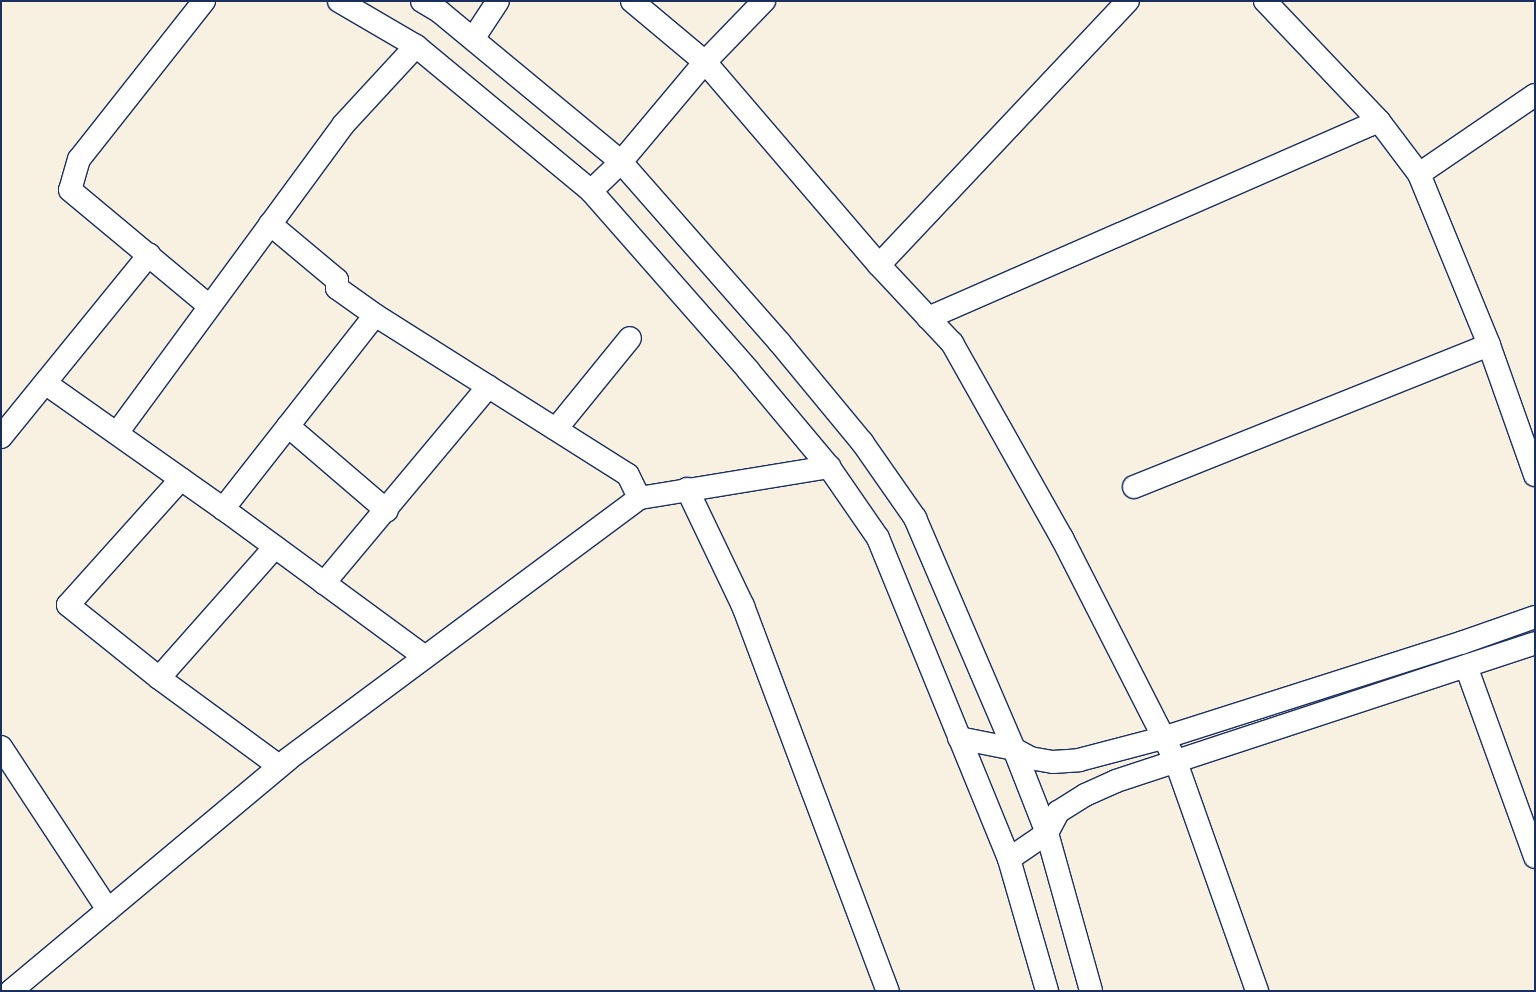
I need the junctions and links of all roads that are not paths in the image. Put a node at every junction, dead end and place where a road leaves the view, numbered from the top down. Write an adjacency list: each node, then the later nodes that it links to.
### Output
1 (204, 1): 18 (street)
2 (339, 1): 10 (street)
3 (422, 1): 9 (street)
4 (498, 1): 9 (street)
5 (632, 1): 11 (street)
6 (764, 1): 11 (street)
7 (1128, 1): 19 (street)
8 (1265, 1): 13 (street)
9 (473, 39): 14 (street)
10 (416, 46): 16 (street); 17 (street)
11 (704, 62): 14 (street); 19 (street)
12 (1535, 95): 15 (street)
13 (1379, 121): 15 (street); 22 (street)
14 (621, 162): 16 (street); 49 (street)
15 (1419, 174): 24 (street)
16 (591, 191): 31 (street)
17 (270, 224): 20 (street); 21 (street)
18 (149, 255): 20 (street); 25 (street)
19 (879, 265): 22 (street)
20 (209, 306): 29 (street)
21 (375, 315): 26 (street); 27 (street)
22 (928, 318): 47 (street)
23 (630, 338): 28 (street)
24 (1489, 345): 32 (street); 34 (street)
25 (46, 383): 29 (street); 30 (street)
26 (488, 387): 28 (street); 38 (street)
27 (288, 426): 37 (street); 38 (street)
28 (556, 429): 36 (street)
29 (117, 433): 33 (street)
30 (1, 438)
31 (829, 467): 35 (street); 46 (street)
32 (1535, 475)
33 (181, 479): 37 (street); 45 (street)
34 (1134, 487)
35 (688, 489): 36 (street); 57 (street)
36 (639, 498): 43 (street)
37 (223, 509): 39 (street)
38 (387, 511): 40 (street)
39 (275, 547): 40 (street); 45 (street)
40 (324, 583): 43 (street)
41 (1535, 617): 47 (street)
42 (1535, 643): 44 (street)
43 (425, 657): 51 (street)
44 (1466, 666): 50 (street); 53 (street)
45 (159, 678): 51 (street)
46 (959, 738): 49 (street); 54 (street)
47 (1163, 738): 49 (street); 50 (street)
48 (1, 747): 55 (street)
49 (1014, 749): 52 (street)
50 (1176, 762): 52 (street); 60 (street)
51 (279, 766): 55 (street)
52 (1047, 833): 54 (street); 59 (street)
53 (1535, 857)
54 (1009, 859): 58 (street)
55 (108, 910): 56 (street)
56 (12, 991)
57 (888, 991)
58 (1047, 991)
59 (1091, 991)
60 (1257, 991)

